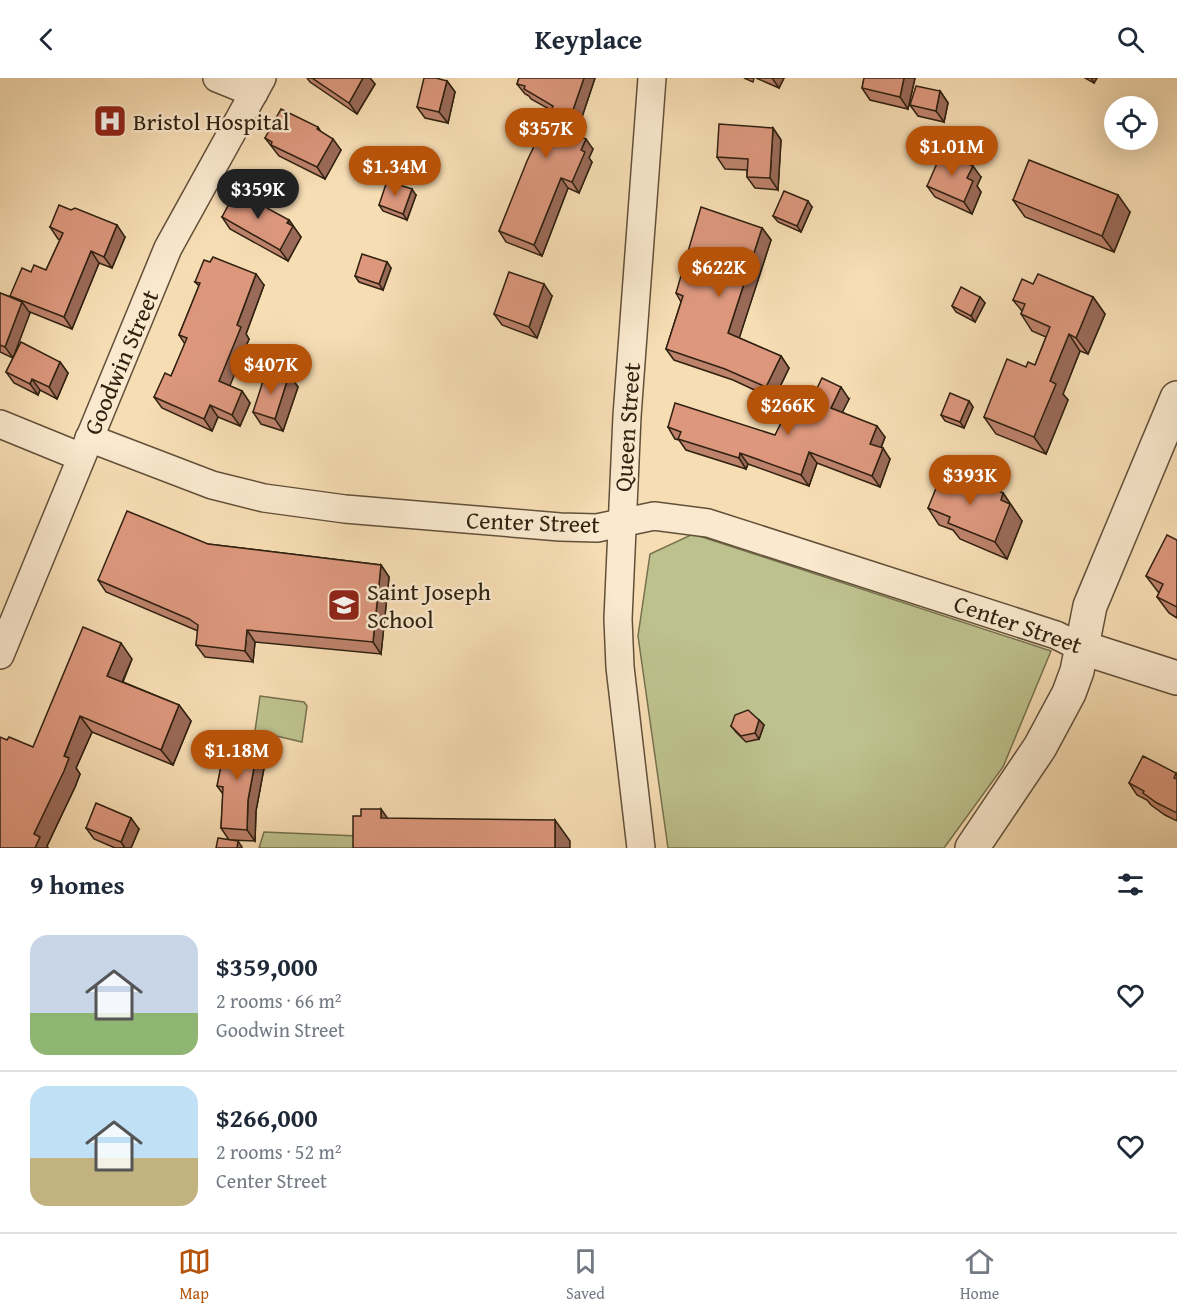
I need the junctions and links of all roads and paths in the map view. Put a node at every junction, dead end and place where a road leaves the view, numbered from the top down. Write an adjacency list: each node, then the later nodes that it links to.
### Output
1 (217, 78): 3 (street)
2 (652, 78): 7 (street, Queen Street)
3 (258, 86): 6 (street, Goodwin Street)
4 (1177, 398): 8 (street)
5 (0, 424): 6 (street, Center Street)
6 (85, 448): 7 (street, Center Street); 9 (street, Goodwin Street)
7 (623, 523): 8 (street, Center Street); 11 (street, Queen Street)
8 (1080, 647): 10 (street, Center Street); 12 (street)
9 (0, 655)
10 (1177, 678)
11 (641, 848)
12 (972, 848)

